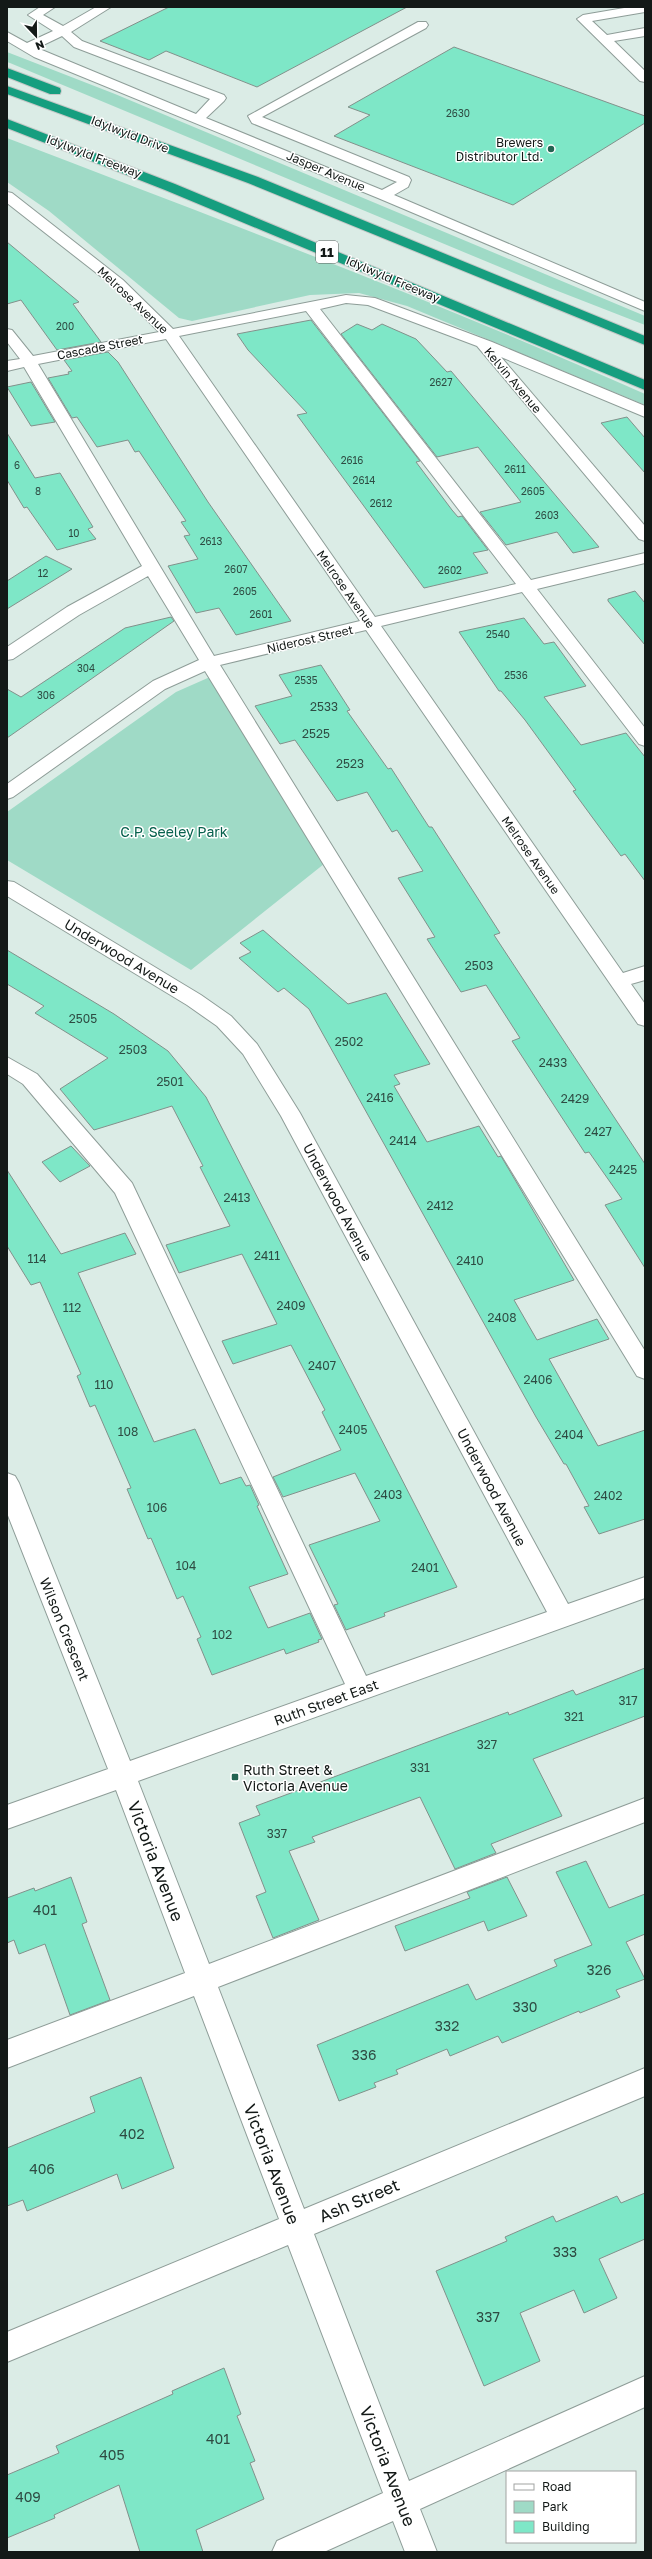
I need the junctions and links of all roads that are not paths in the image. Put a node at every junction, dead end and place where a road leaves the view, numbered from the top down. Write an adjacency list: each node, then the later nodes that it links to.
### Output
1 (49, 7): 5 (street)
2 (105, 7): 5 (street)
3 (645, 8): 8 (street)
4 (422, 25): 17 (street)
5 (63, 31): 9 (street); 15 (street)
6 (645, 32): 8 (street)
7 (7, 36): 9 (street, Jasper Avenue)
8 (605, 39): 11 (street)
9 (26, 48): 15 (street, Jasper Avenue)
10 (7, 72): 13 (highway)
11 (645, 78)
12 (7, 90): 19 (highway, Idylwyld Drive)
13 (64, 95)
14 (101, 110): 19 (highway)
15 (198, 119): 18 (street, Jasper Avenue)
16 (7, 123): 32 (highway, Idylwyld Freeway / 11)
17 (275, 127): 18 (street); 20 (street)
18 (252, 141): 20 (street, Jasper Avenue)
19 (253, 180): 28 (highway)
20 (383, 195): 25 (street, Jasper Avenue)
21 (7, 196): 22 (street, Melrose Avenue)
22 (21, 205): 23 (street); 27 (street, Melrose Avenue)
23 (7, 210)
24 (310, 306): 27 (street, Cascade Street); 29 (street, Kelvin Avenue); 37 (street)
25 (645, 307)
26 (7, 333): 30 (street)
27 (170, 334): 30 (street, Cascade Street); 38 (street, Melrose Avenue)
28 (645, 341)
29 (482, 343): 33 (street); 34 (street, Kelvin Avenue)
30 (28, 361): 31 (street, Cascade Street); 36 (street)
31 (7, 366)
32 (645, 385)
33 (645, 412)
34 (645, 536)
35 (645, 558): 37 (street, Niderost Street)
36 (151, 568): 39 (street); 40 (street)
37 (528, 586): 38 (street, Niderost Street); 41 (street)
38 (371, 624): 40 (street, Niderost Street); 45 (street, Melrose Avenue)
39 (7, 655)
40 (210, 662): 42 (street, Niderost Street); 48 (street)
41 (645, 740)
42 (7, 793)
43 (7, 887): 51 (street, Underwood Avenue)
44 (645, 973): 45 (street)
45 (619, 981): 46 (street, Melrose Avenue)
46 (645, 1019)
47 (7, 1064): 52 (street)
48 (645, 1370)
49 (7, 1483): 53 (street, Wilson Crescent)
50 (645, 1587): 51 (street, Ruth Street East)
51 (561, 1616): 52 (street, Ruth Street East)
52 (360, 1690): 53 (street, Ruth Street East)
53 (123, 1775): 55 (street, Ruth Street East); 56 (street, Victoria Avenue)
54 (645, 1810): 56 (street)
55 (7, 1817)
56 (201, 1978): 57 (street); 59 (street, Victoria Avenue)
57 (7, 2054)
58 (645, 2082): 59 (street, Ash Street)
59 (296, 2227): 60 (street, Ash Street); 62 (street, Victoria Avenue)
60 (7, 2347)
61 (645, 2391): 62 (street)
62 (402, 2501): 63 (street); 64 (street, Victoria Avenue)
63 (288, 2552)
64 (421, 2552)

